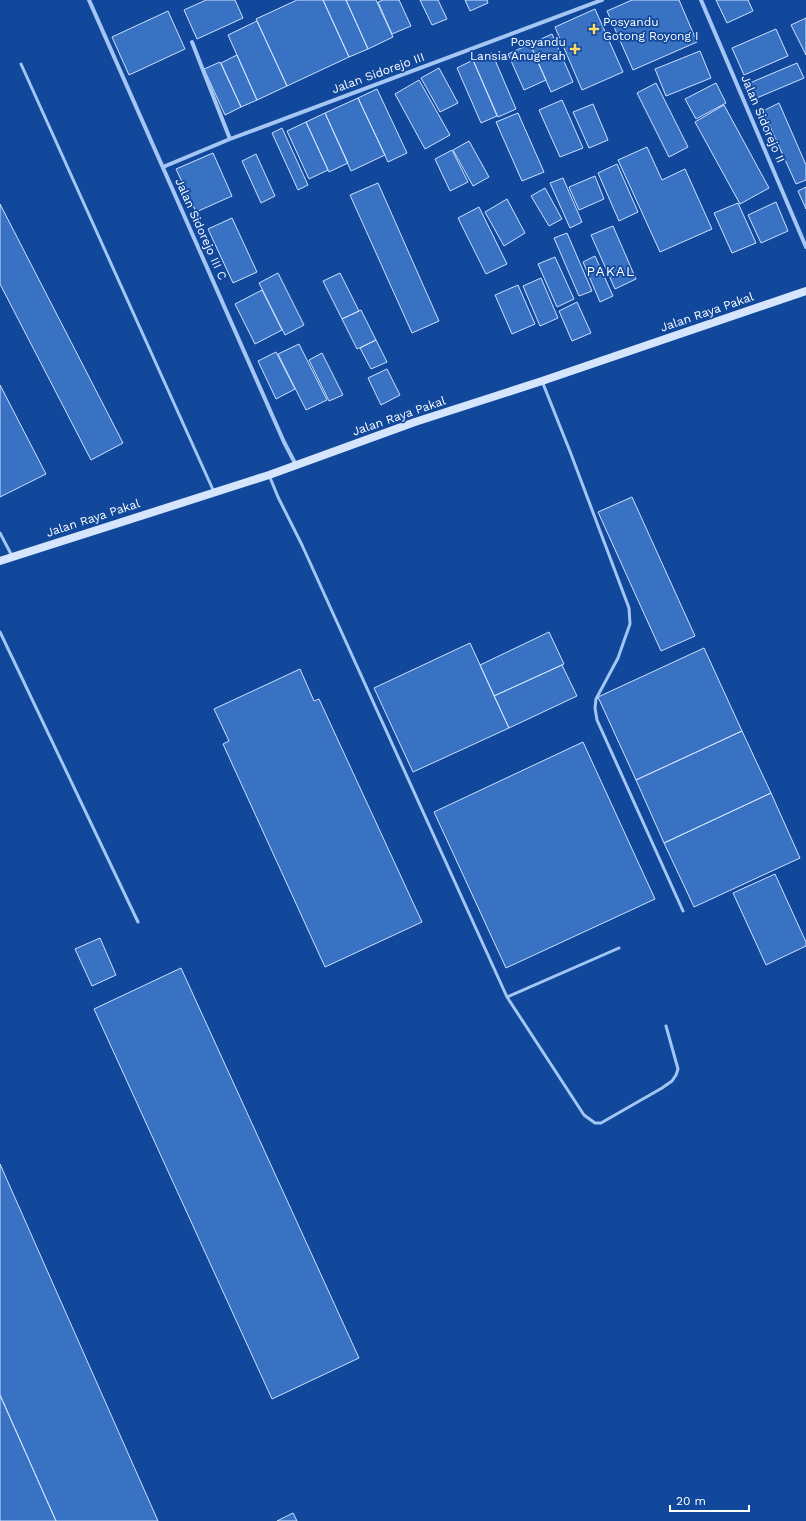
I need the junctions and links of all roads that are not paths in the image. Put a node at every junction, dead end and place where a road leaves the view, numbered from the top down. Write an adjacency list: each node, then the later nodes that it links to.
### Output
1 (89, 0): 7 (street, Jalan Sidorejo III C)
2 (602, 0): 6 (street, Jalan Sidorejo III)
3 (701, 0): 8 (street, Jalan Sidorejo II)
4 (192, 42): 6 (street)
5 (21, 64): 13 (lane)
6 (230, 139): 7 (street, Jalan Sidorejo III)
7 (163, 168): 11 (street, Jalan Sidorejo III C)
8 (806, 247)
9 (806, 291): 10 (main road, Jalan Raya Pakal)
10 (542, 381): 11 (main road, Jalan Raya Pakal); 18 (lane)
11 (296, 465): 12 (main road, Jalan Raya Pakal)
12 (269, 475): 13 (main road, Jalan Raya Pakal); 21 (lane)
13 (214, 492): 15 (main road, Jalan Raya Pakal)
14 (0, 533): 15 (lane)
15 (12, 556): 16 (main road, Jalan Raya Pakal)
16 (0, 561)
17 (0, 632): 19 (lane)
18 (683, 911)
19 (138, 922)
20 (619, 948): 21 (lane)
21 (507, 997): 22 (lane)
22 (666, 1026)

